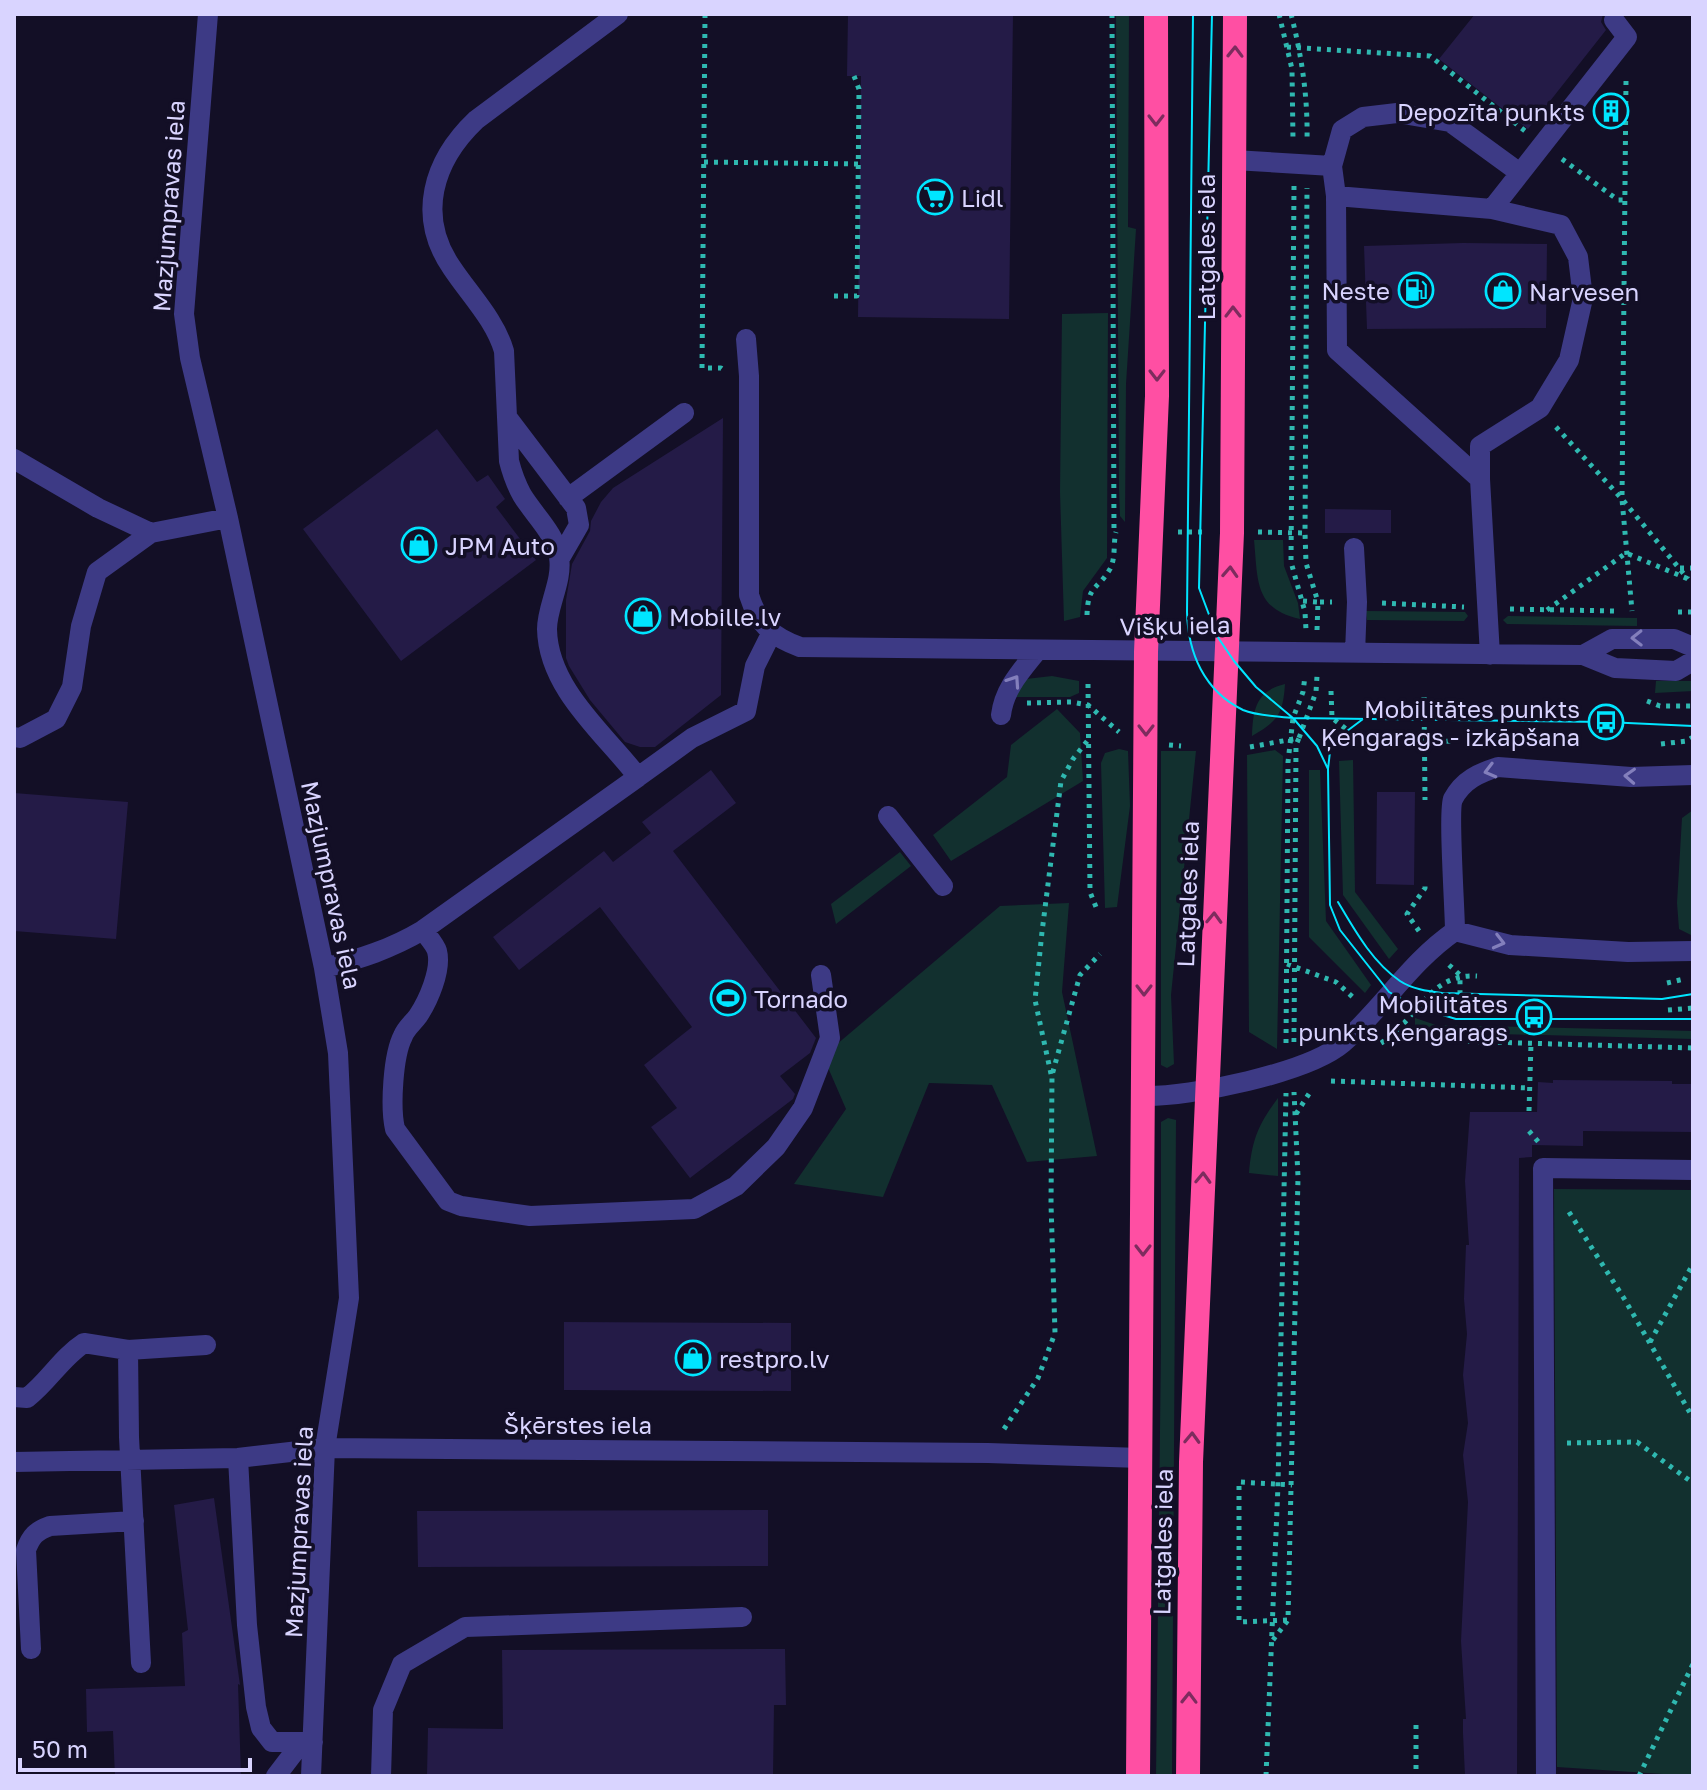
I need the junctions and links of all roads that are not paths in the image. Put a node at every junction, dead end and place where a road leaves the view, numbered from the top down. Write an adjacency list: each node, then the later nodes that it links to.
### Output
1 (208, 14): 17 (street, Mazjumpravas iela)
2 (618, 14): 13 (street)
3 (1156, 14): 25 (highway, Latgales iela, one-way to 25)
4 (1235, 14): 6 (highway, Latgales iela, one-way to 4)
5 (1614, 20): 8 (street)
6 (1234, 160): 7 (street); 23 (highway, Latgales iela, one-way to 6)
7 (1332, 166): 8 (street); 9 (street)
8 (1520, 173): 10 (street)
9 (1336, 196): 10 (street); 15 (street)
10 (1492, 209): 15 (street)
11 (746, 339): 21 (street)
12 (684, 413): 16 (street)
13 (507, 417): 16 (street); 20 (street)
14 (14, 459): 18 (street)
15 (1480, 479): 27 (street)
16 (568, 498): 20 (street)
17 (228, 518): 18 (street); 39 (street, Mazjumpravas iela)
18 (151, 533): 31 (street)
19 (1354, 548): 26 (street)
20 (560, 558): 33 (street)
21 (771, 634): 24 (street, Višķu iela); 33 (street)
22 (1693, 647): 28 (street, Višķu iela, one-way to 28)
23 (1226, 650): 25 (street, Višķu iela); 26 (street, Višķu iela); 41 (highway, Latgales iela, one-way to 23)
24 (1037, 651): 25 (street, Višķu iela); 30 (street, one-way to 24)
25 (1146, 652): 42 (highway, Latgales iela, one-way to 42)
26 (1355, 653): 27 (street, Višķu iela)
27 (1490, 655): 28 (street, Višķu iela)
28 (1583, 655): 29 (street, Višķu iela)
29 (1693, 661)
30 (1002, 709)
31 (14, 737)
32 (1693, 775): 37 (street, one-way to 37)
33 (638, 777): 36 (street)
34 (888, 816): 35 (street)
35 (943, 886)
36 (423, 930): 39 (street); 40 (street)
37 (1455, 931): 38 (street, one-way to 38); 41 (street)
38 (1693, 951)
39 (324, 968): 47 (street, Mazjumpravas iela)
40 (821, 975)
41 (1206, 1088): 42 (street); 61 (highway, Latgales iela, one-way to 41)
42 (1144, 1096): 49 (highway, Latgales iela, one-way to 49)
43 (1693, 1170): 62 (street)
44 (206, 1345): 45 (street)
45 (128, 1350): 46 (street); 50 (street)
46 (14, 1397)
47 (325, 1448): 48 (street, Šķērstes iela); 49 (street, Šķērstes iela); 56 (street, Mazjumpravas iela)
48 (238, 1458): 50 (street, Šķērstes iela); 56 (street)
49 (1141, 1458): 60 (highway, Latgales iela)
50 (131, 1461): 51 (street, Šķērstes iela); 52 (street)
51 (14, 1462)
52 (134, 1521): 54 (street); 55 (street)
53 (742, 1617): 59 (street)
54 (31, 1649)
55 (141, 1663)
56 (308, 1742): 57 (street); 58 (street, Mazjumpravas iela)
57 (276, 1776)
58 (311, 1776)
59 (381, 1776)
60 (1138, 1776)
61 (1188, 1776)
62 (1546, 1776)

